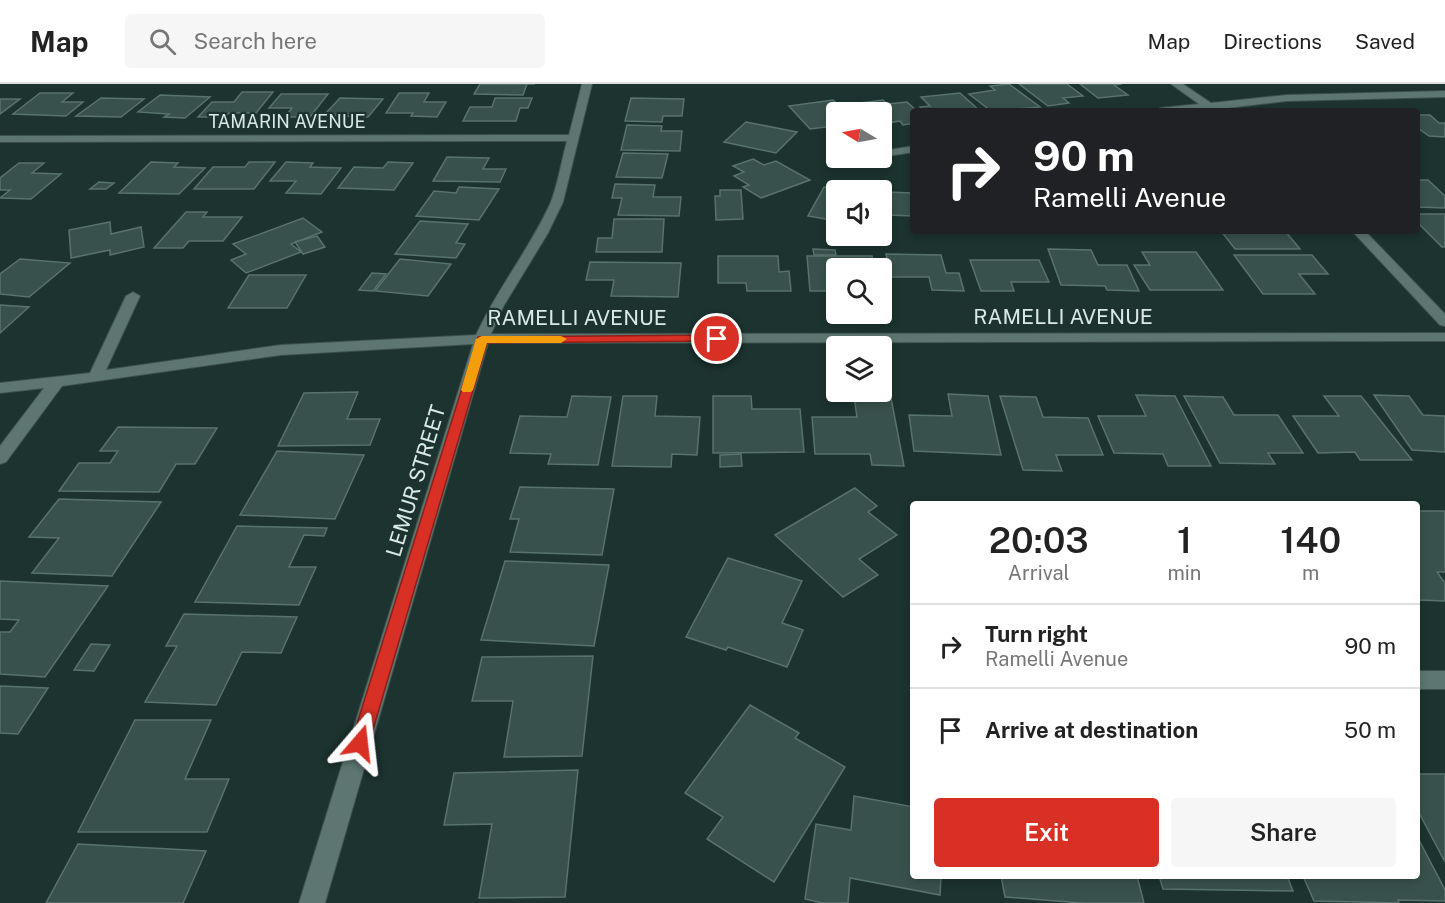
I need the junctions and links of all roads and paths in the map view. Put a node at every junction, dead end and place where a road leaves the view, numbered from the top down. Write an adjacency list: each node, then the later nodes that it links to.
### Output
1 (587, 84): 5 (street, LEMUR STREET)
2 (1176, 84): 4 (street)
3 (1445, 94): 4 (street)
4 (1213, 108)
5 (573, 138): 6 (street, TAMARIN AVENUE); 13 (street, LEMUR STREET)
6 (0, 139)
7 (910, 150): 8 (street)
8 (892, 152)
9 (1361, 234): 11 (street)
10 (133, 297): 14 (street)
11 (1445, 322)
12 (1445, 338): 13 (street, RAMELLI AVENUE)
13 (482, 339): 14 (street, RAMELLI AVENUE); 20 (street, LEMUR STREET)
14 (95, 378): 15 (street, RAMELLI AVENUE)
15 (56, 383): 16 (street, RAMELLI AVENUE); 17 (street)
16 (0, 388)
17 (0, 458)
18 (1420, 680): 19 (street)
19 (1445, 680)
20 (312, 903)

